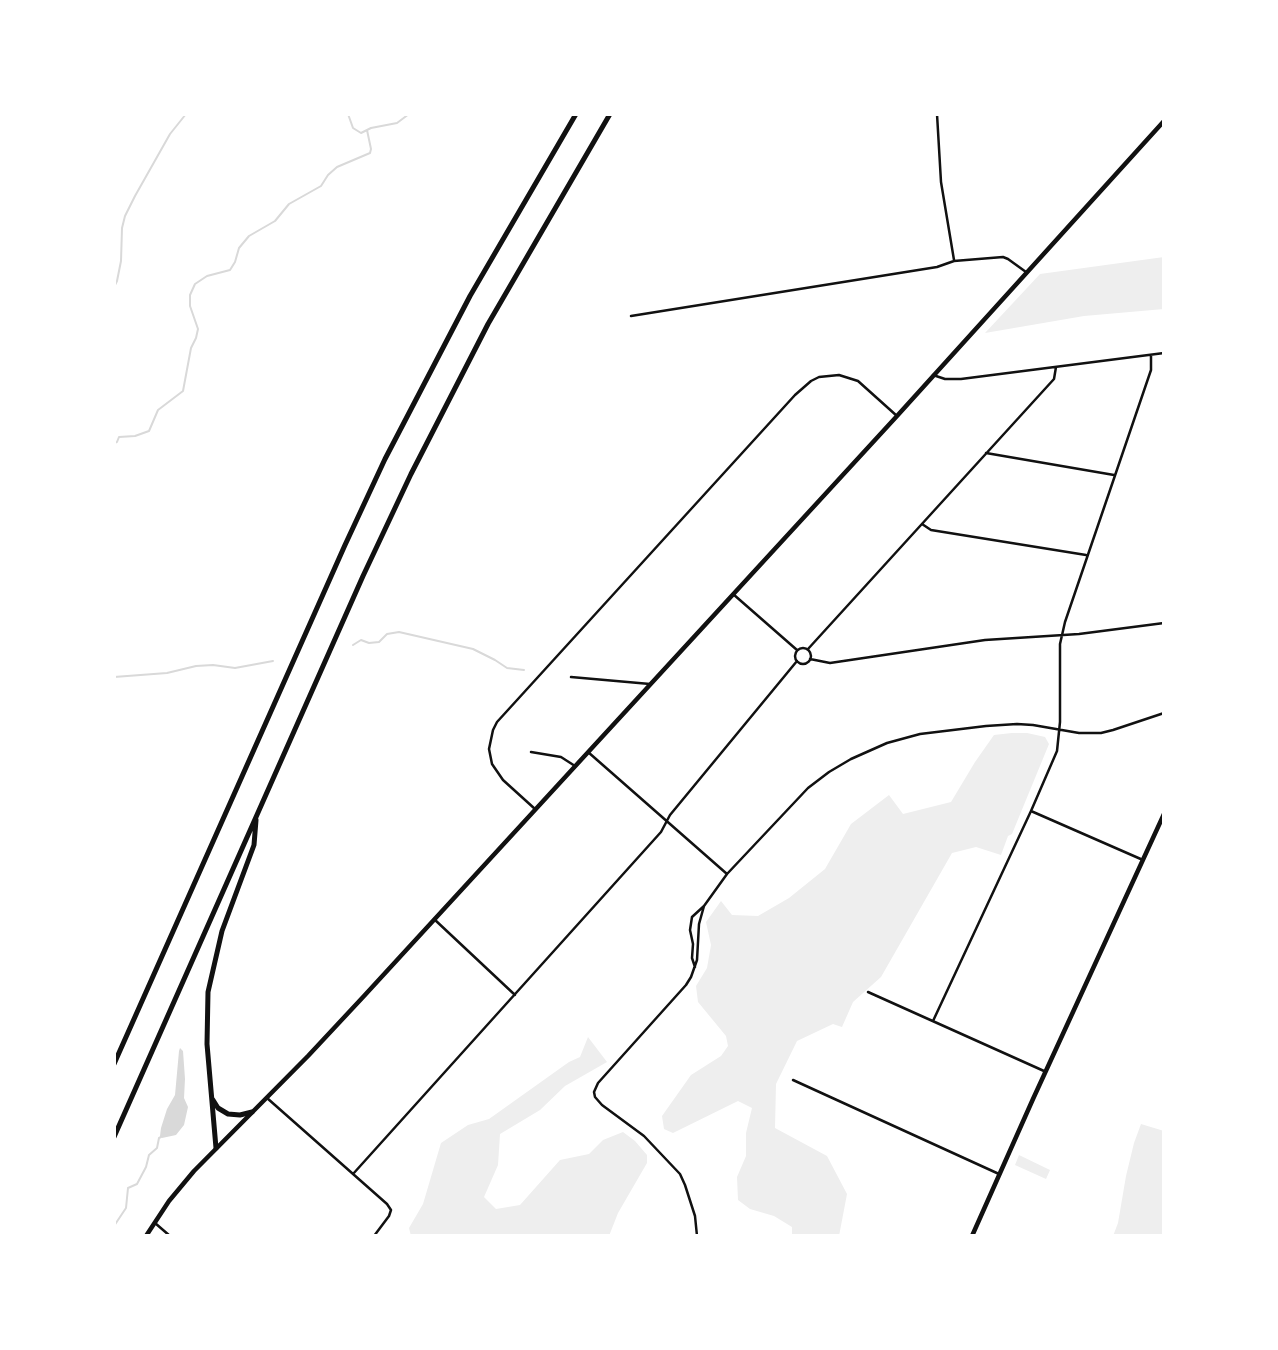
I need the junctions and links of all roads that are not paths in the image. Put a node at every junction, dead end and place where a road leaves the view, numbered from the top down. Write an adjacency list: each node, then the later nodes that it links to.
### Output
1 (576, 114): 44 (highway)
2 (610, 114): 34 (highway)
3 (937, 114): 5 (street)
4 (1164, 121): 6 (main road)
5 (954, 261): 6 (street); 7 (street)
6 (1026, 272): 11 (main road)
7 (631, 316)
8 (1164, 353): 9 (street)
9 (1151, 355): 10 (street); 14 (street)
10 (1056, 367): 11 (street); 13 (street)
11 (933, 374): 12 (main road)
12 (897, 416): 17 (main road); 31 (street)
13 (986, 453): 14 (street); 15 (street)
14 (1115, 475): 16 (street)
15 (922, 524): 16 (street); 20 (street)
16 (1087, 556): 19 (street)
17 (733, 594): 21 (street); 25 (main road)
18 (1164, 623): 19 (street)
19 (1062, 635): 22 (street); 27 (street)
20 (808, 649): 21 (street); 22 (street)
21 (797, 650): 23 (street)
22 (810, 659): 23 (street)
23 (797, 661): 35 (street)
24 (571, 677): 25 (street)
25 (650, 684): 29 (main road)
26 (1164, 713): 27 (street)
27 (1060, 730): 32 (street); 37 (street)
28 (531, 752): 30 (street)
29 (588, 752): 30 (main road); 35 (street)
30 (575, 766): 31 (main road)
31 (535, 809): 39 (main road)
32 (1031, 811): 36 (street); 43 (street)
33 (1164, 814): 36 (main road)
34 (256, 816): 47 (highway); 50 (highway)
35 (666, 821): 37 (street); 42 (street)
36 (1143, 860): 45 (main road)
37 (727, 874): 38 (street)
38 (704, 906): 40 (street); 40 (street)
39 (433, 919): 42 (street); 48 (main road)
40 (695, 967): 58 (street)
41 (868, 992): 43 (street)
42 (515, 995): 52 (street)
43 (933, 1021): 45 (street)
44 (114, 1065)
45 (1046, 1072): 53 (main road)
46 (793, 1080): 53 (street)
47 (212, 1097): 49 (highway); 51 (highway)
48 (266, 1097): 49 (main road); 52 (street)
49 (251, 1112): 51 (main road)
50 (114, 1137)
51 (216, 1148): 54 (main road)
52 (353, 1174): 57 (street)
53 (999, 1174): 59 (main road)
54 (155, 1223): 55 (main road); 56 (street)
55 (146, 1236)
56 (170, 1236)
57 (374, 1236)
58 (697, 1236)
59 (972, 1236)

